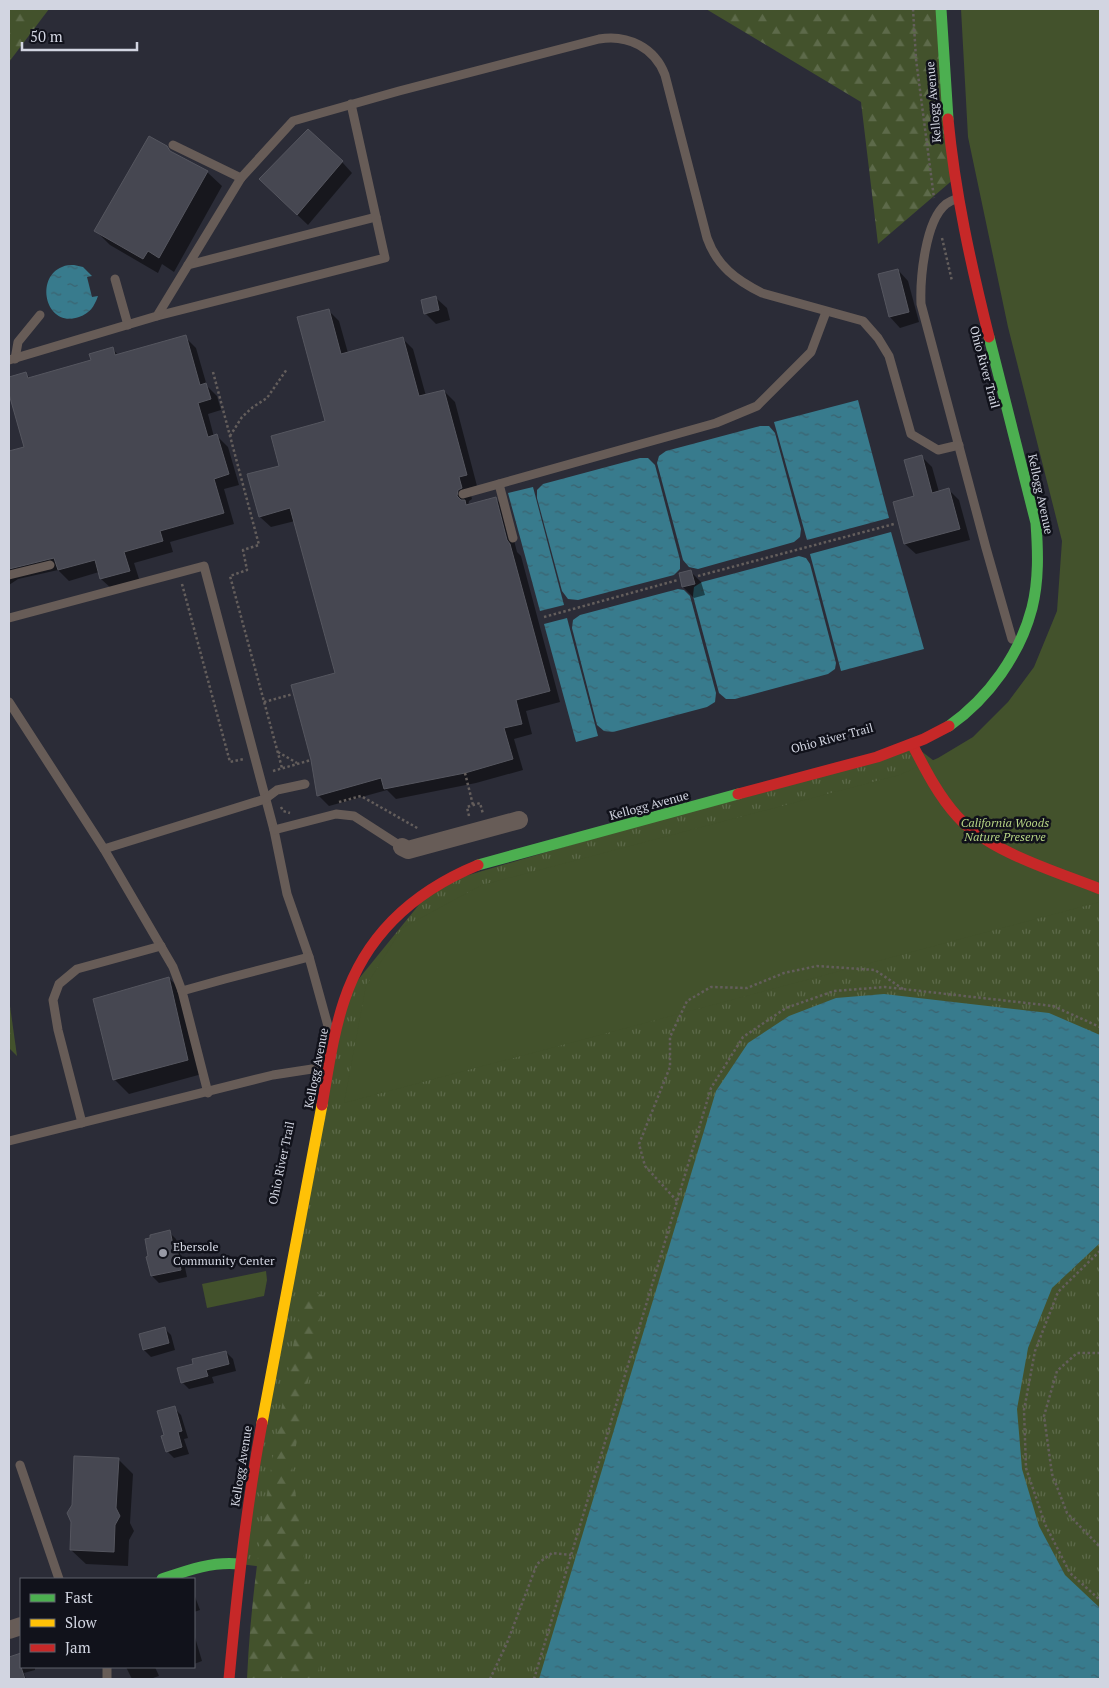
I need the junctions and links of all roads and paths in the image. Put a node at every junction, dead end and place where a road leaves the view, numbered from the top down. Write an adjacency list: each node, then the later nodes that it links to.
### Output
1 (913, 9): 7 (path)
2 (941, 9): 6 (main road, Kellogg Avenue)
3 (351, 104): 5 (lane); 8 (lane); 12 (lane)
4 (173, 145): 5 (lane)
5 (241, 178): 9 (lane)
6 (959, 197): 7 (lane); 32 (main road, Kellogg Avenue)
7 (937, 216): 11 (path); 20 (lane)
8 (376, 217): 9 (lane); 14 (lane)
9 (188, 265): 14 (lane)
10 (114, 279): 15 (lane)
11 (954, 288)
12 (826, 312): 20 (lane); 21 (lane)
13 (40, 315): 16 (lane)
14 (157, 316): 15 (lane)
15 (128, 325): 16 (lane)
16 (12, 360)
17 (287, 370): 19 (path)
18 (213, 372): 19 (path)
19 (230, 436): 35 (path)
20 (959, 445): 32 (lane)
21 (499, 484): 22 (lane); 24 (lane)
22 (464, 494)
23 (894, 524): 28 (path)
24 (513, 538)
25 (50, 564): 27 (lane)
26 (179, 573): 31 (lane); 38 (path); 45 (lane)
27 (9, 576)
28 (698, 576)
29 (678, 580): 30 (path)
30 (544, 617)
31 (9, 618)
32 (1015, 649): 36 (main road, Kellogg Avenue)
33 (293, 694): 35 (path)
34 (9, 702): 50 (lane)
35 (264, 702): 37 (path)
36 (912, 744): 51 (main road); 57 (main road, Kellogg Avenue)
37 (277, 751): 40 (path); 41 (path)
38 (245, 758)
39 (311, 760): 40 (path)
40 (298, 764): 41 (path)
41 (282, 768): 42 (path)
42 (272, 770)
43 (465, 773): 46 (path)
44 (305, 784): 45 (lane)
45 (265, 799): 48 (lane); 50 (lane)
46 (473, 806)
47 (519, 820): 49 (street)
48 (274, 830): 49 (lane); 53 (lane)
49 (402, 847)
50 (104, 849): 52 (lane)
51 (1100, 889)
52 (161, 946): 55 (lane); 60 (lane)
53 (309, 957): 55 (lane); 57 (lane)
54 (904, 990): 56 (path); 62 (path); 62 (path)
55 (182, 991): 59 (lane)
56 (1100, 1027)
57 (333, 1046): 58 (main road, Kellogg Avenue)
58 (330, 1066): 59 (lane); 68 (main road, Kellogg Avenue)
59 (208, 1093): 60 (lane)
60 (82, 1123): 61 (lane)
61 (10, 1144)
62 (677, 1201): 67 (path)
63 (1100, 1251): 71 (path)
64 (1100, 1353): 66 (path)
65 (20, 1465): 69 (lane)
66 (1100, 1547)
67 (571, 1555): 73 (path); 74 (path)
68 (240, 1564): 70 (main road); 72 (main road, Kellogg Avenue)
69 (59, 1578)
70 (165, 1578)
71 (1100, 1600)
72 (229, 1679)
73 (490, 1679)
74 (534, 1679)

